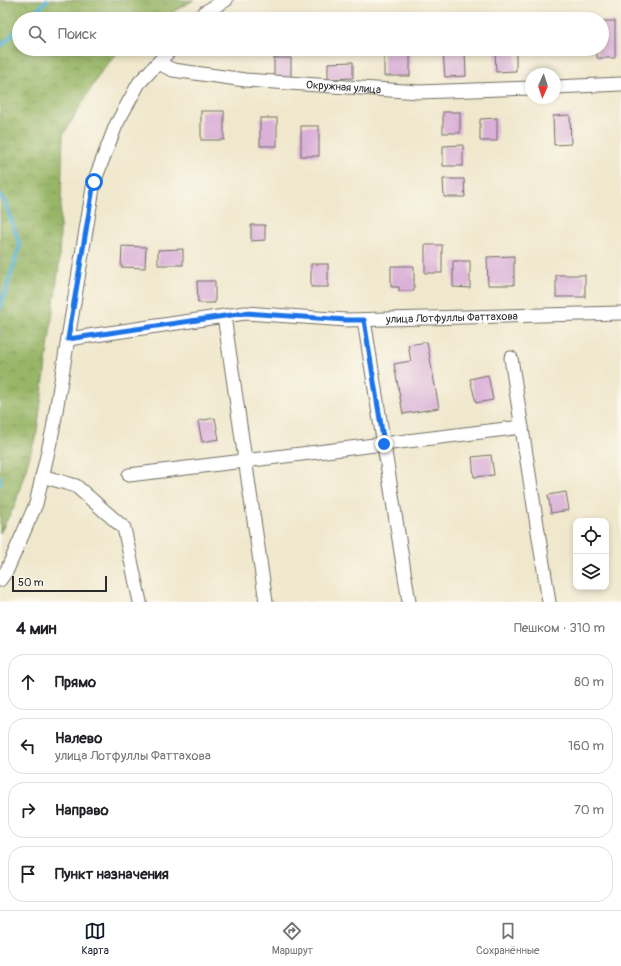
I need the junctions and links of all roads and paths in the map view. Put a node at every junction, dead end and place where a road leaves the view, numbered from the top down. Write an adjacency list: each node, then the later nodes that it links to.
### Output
1 (226, 0): 2 (street)
2 (205, 12)
3 (164, 56): 4 (street)
4 (158, 63): 7 (street, Окружная улица); 11 (street)
5 (621, 84): 6 (street)
6 (561, 87)
7 (525, 88)
8 (621, 313): 10 (street, улица Лотфуллы Фаттахова)
9 (224, 316): 10 (street, улица Лотфуллы Фаттахова); 11 (street, улица Лотфуллы Фаттахова); 15 (street)
10 (364, 320): 14 (street)
11 (68, 339): 17 (street)
12 (511, 358): 13 (street)
13 (522, 427): 14 (street); 22 (street)
14 (384, 444): 15 (street); 21 (street)
15 (245, 460): 16 (street); 20 (street)
16 (129, 474)
17 (42, 476): 18 (street); 19 (street)
18 (0, 580)
19 (140, 602)
20 (266, 602)
21 (409, 602)
22 (549, 602)

